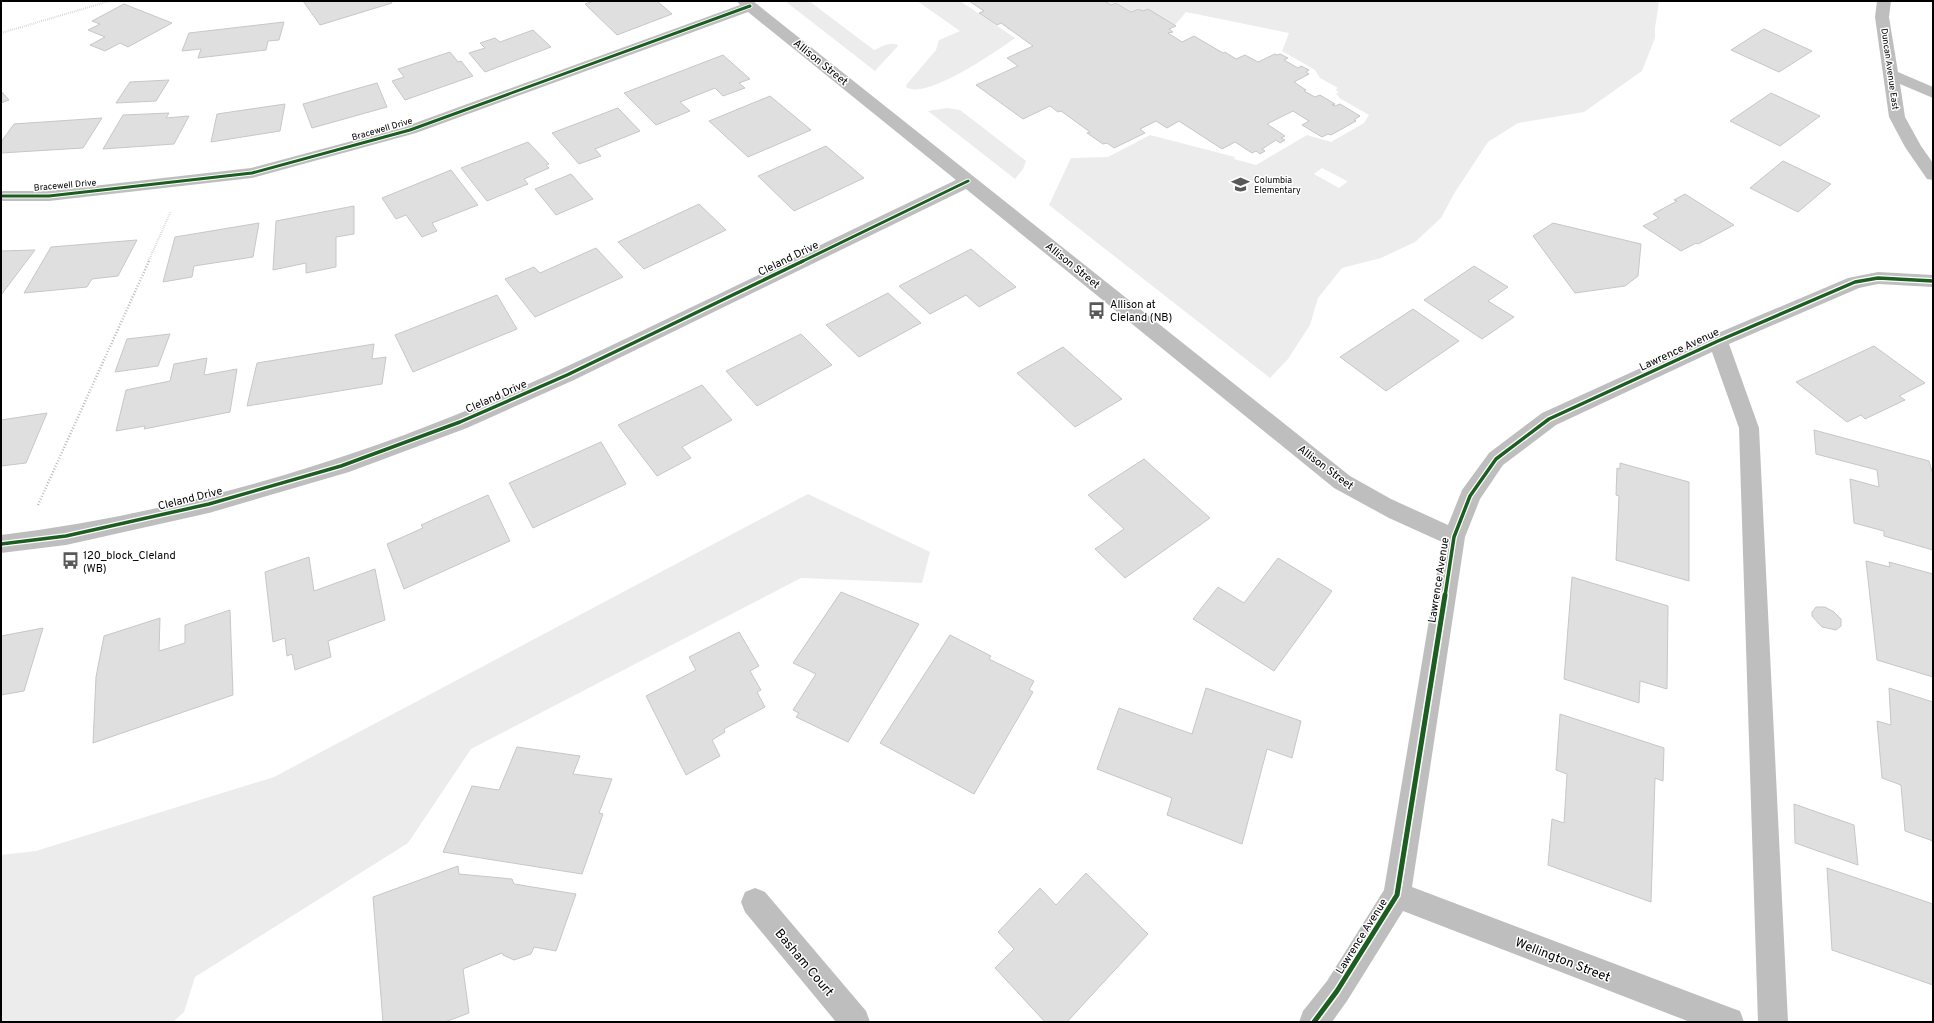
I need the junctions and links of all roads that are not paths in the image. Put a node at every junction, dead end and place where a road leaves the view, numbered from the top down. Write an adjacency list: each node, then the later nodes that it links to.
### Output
1 (1884, 1): 3 (street, Duncan Avenue East)
2 (747, 3): 6 (street, Allison Street); 7 (street, Bracewell Drive)
3 (1892, 75): 4 (street); 5 (street, Duncan Avenue East)
4 (1933, 93)
5 (1933, 175)
6 (968, 181): 10 (street, Allison Street); 11 (street, Cleland Drive)
7 (1, 196)
8 (1933, 281): 9 (street, Lawrence Avenue)
9 (1718, 341): 10 (street, Lawrence Avenue); 17 (street)
10 (1454, 537): 12 (street, Lawrence Avenue)
11 (1, 544)
12 (1397, 895): 15 (street, Lawrence Avenue); 16 (street, Wellington Street)
13 (755, 902): 14 (street, Basham Court)
14 (855, 1022)
15 (1314, 1022)
16 (1728, 1022)
17 (1773, 1022)

